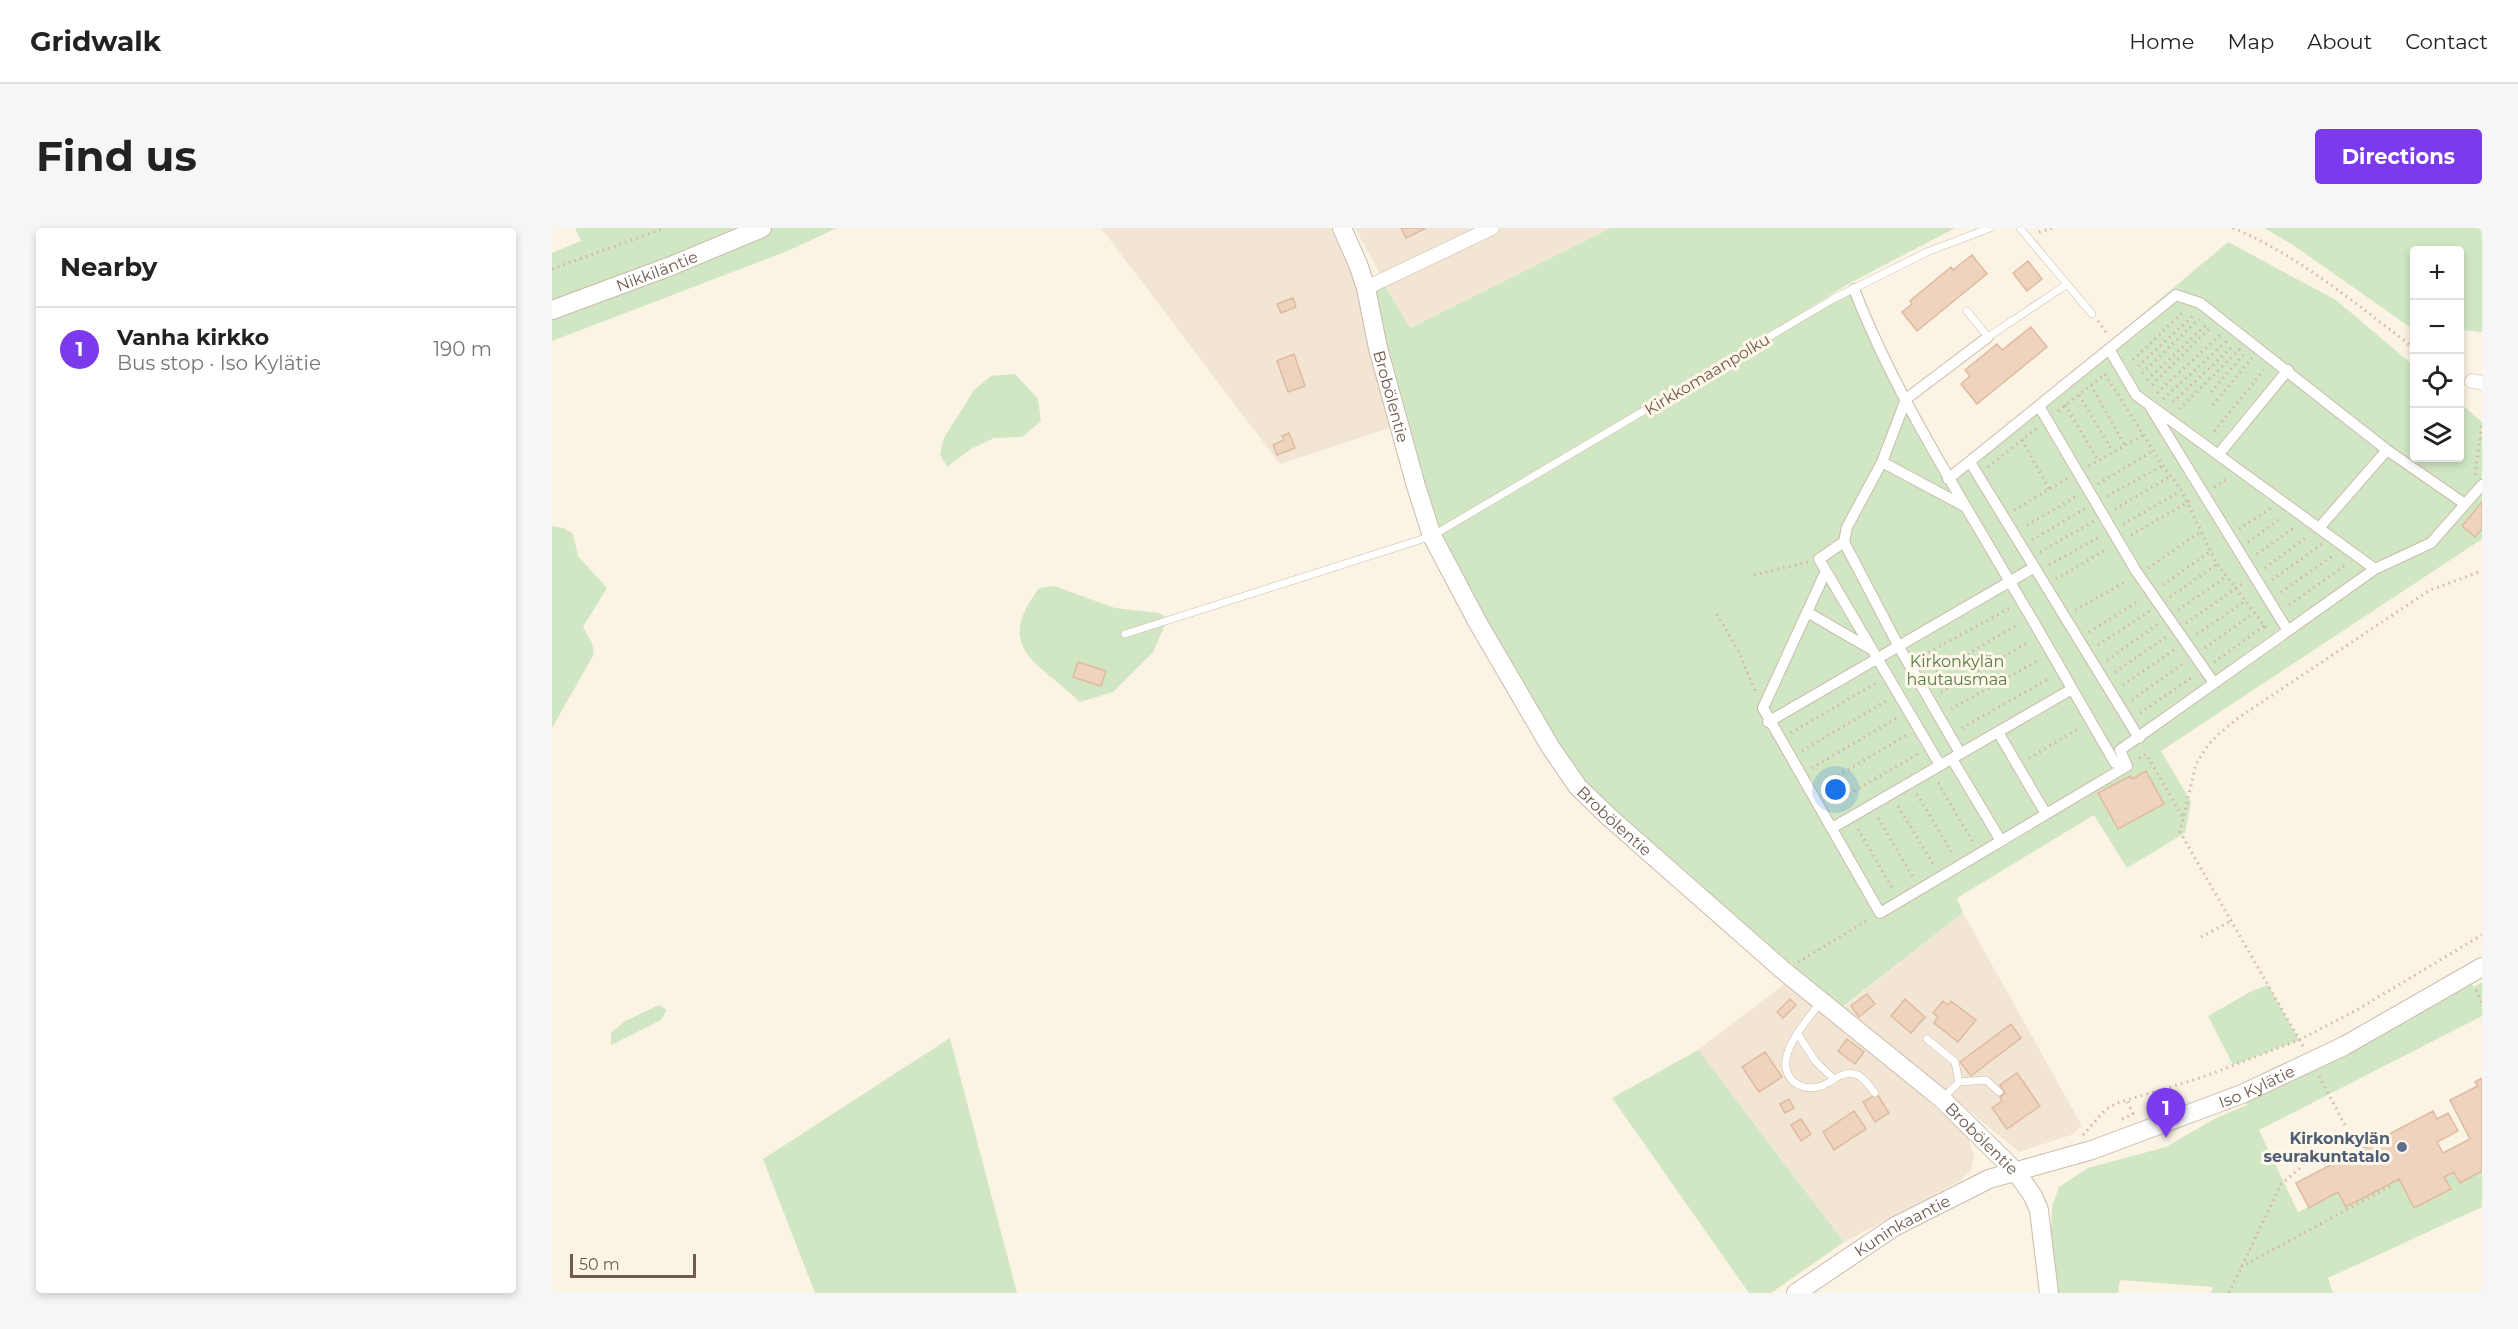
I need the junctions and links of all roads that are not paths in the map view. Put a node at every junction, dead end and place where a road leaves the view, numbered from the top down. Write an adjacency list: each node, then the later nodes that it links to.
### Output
1 (762, 228): 9 (street, Nikkiläntie)
2 (1342, 228): 7 (street, Brobölentie)
3 (1492, 228): 7 (street)
4 (1990, 228): 8 (lane, Kirkkomaanpolku)
5 (2020, 228): 6 (lane)
6 (2066, 285): 11 (lane); 12 (lane)
7 (1365, 288): 27 (street, Brobölentie)
8 (1854, 289): 15 (street); 27 (lane, Kirkkomaanpolku)
9 (552, 310)
10 (1967, 311): 12 (lane)
11 (2092, 314)
12 (1988, 337): 15 (street)
13 (2112, 346): 14 (street); 16 (street); 17 (street)
14 (2288, 370): 18 (street); 19 (street)
15 (1906, 399): 20 (street); 22 (street)
16 (2149, 404): 19 (street); 34 (street)
17 (2039, 406): 21 (street); 39 (street)
18 (2387, 450): 24 (street); 26 (street)
19 (2218, 454): 26 (street)
20 (1882, 462): 25 (street); 28 (street)
21 (1970, 462): 22 (street); 29 (street)
22 (1948, 479): 25 (street)
23 (2482, 483): 24 (street)
24 (2465, 504): 30 (street)
25 (1965, 507): 32 (street)
26 (2319, 528): 30 (street)
27 (1432, 536): 35 (lane, Kirkkomaanpolku); 51 (street, Brobölentie)
28 (1844, 542): 31 (street); 36 (street)
29 (2033, 568): 32 (street); 43 (street)
30 (2375, 568): 34 (street)
31 (1825, 573): 33 (street); 37 (street)
32 (2011, 583): 36 (street); 40 (street)
33 (1807, 612): 37 (street); 41 (street)
34 (2288, 631): 39 (street)
35 (1125, 634)
36 (1899, 646): 38 (street); 44 (street)
37 (1871, 649): 38 (street)
38 (1878, 659): 41 (street); 46 (street)
39 (2214, 683): 43 (street)
40 (2072, 688): 42 (street); 45 (street)
41 (1768, 722): 48 (street)
42 (1998, 732): 44 (street); 47 (street)
43 (2139, 738): 45 (street)
44 (1956, 756): 46 (street); 49 (street)
45 (2127, 766): 47 (street)
46 (1935, 768): 48 (street)
47 (2046, 814): 49 (street)
48 (1832, 828): 49 (street)
49 (2001, 842)
50 (2482, 967): 59 (street, Iso Kylätie)
51 (1822, 1000): 52 (lane); 58 (street, Brobölentie)
52 (1797, 1033): 54 (lane); 54 (lane)
53 (1927, 1039): 55 (lane)
54 (1834, 1079): 57 (lane)
55 (1959, 1082): 56 (lane); 58 (lane)
56 (1999, 1092)
57 (1875, 1093)
58 (1942, 1099): 59 (street, Brobölentie)
59 (2016, 1172): 60 (street, Kuninkaantie); 61 (street, Brobölentie)
60 (1796, 1293)
61 (2049, 1293)

